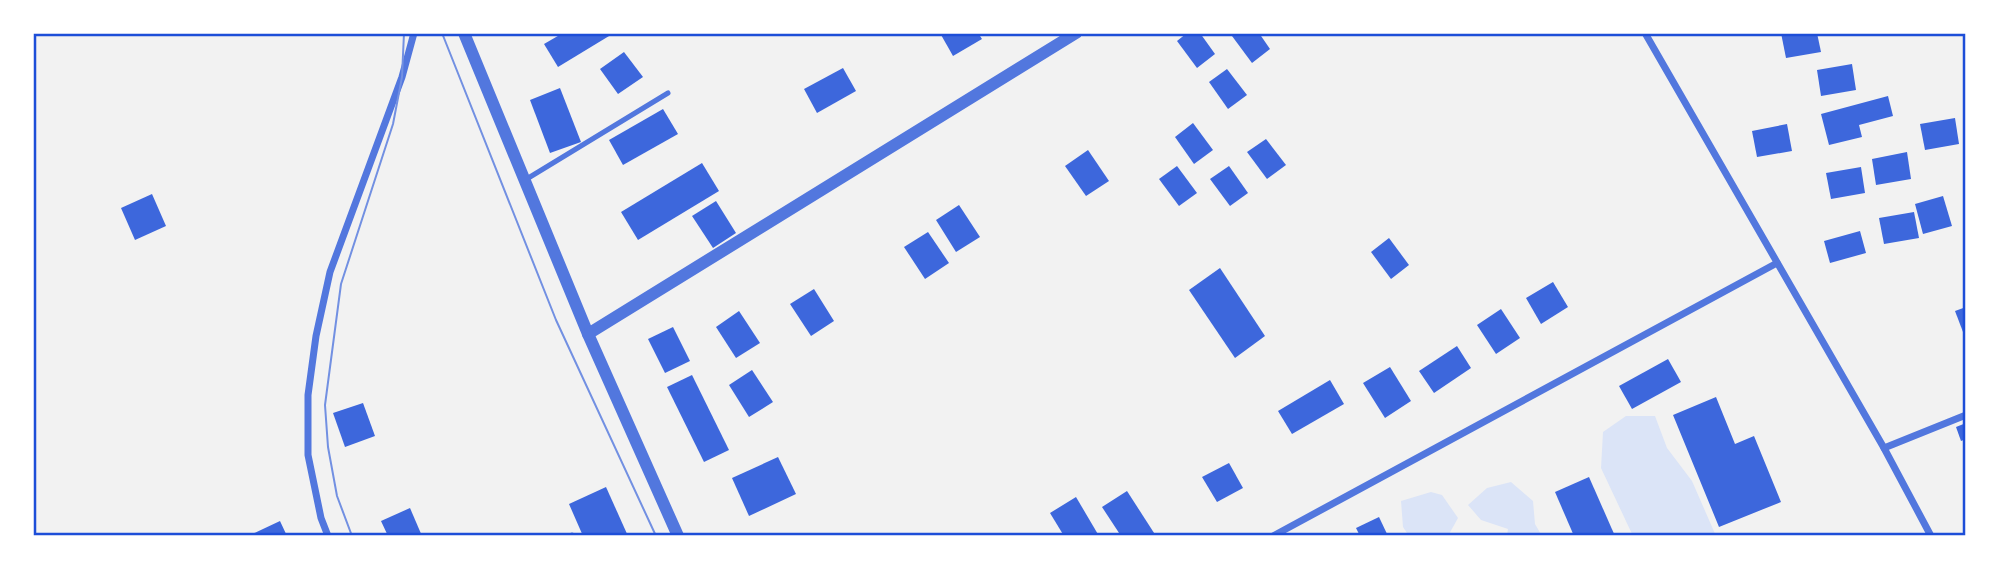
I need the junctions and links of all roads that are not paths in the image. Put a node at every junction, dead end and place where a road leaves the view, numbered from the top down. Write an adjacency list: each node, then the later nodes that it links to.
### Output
1 (414, 33): 11 (street)
2 (464, 33): 6 (street)
3 (1076, 33): 8 (street)
4 (1644, 33): 7 (street)
5 (668, 93): 6 (lane)
6 (525, 180): 8 (street)
7 (1777, 263): 10 (street); 13 (street)
8 (588, 334): 12 (street)
9 (1966, 415): 10 (street)
10 (1884, 448): 14 (street)
11 (328, 536)
12 (678, 536)
13 (1273, 536)
14 (1931, 536)

